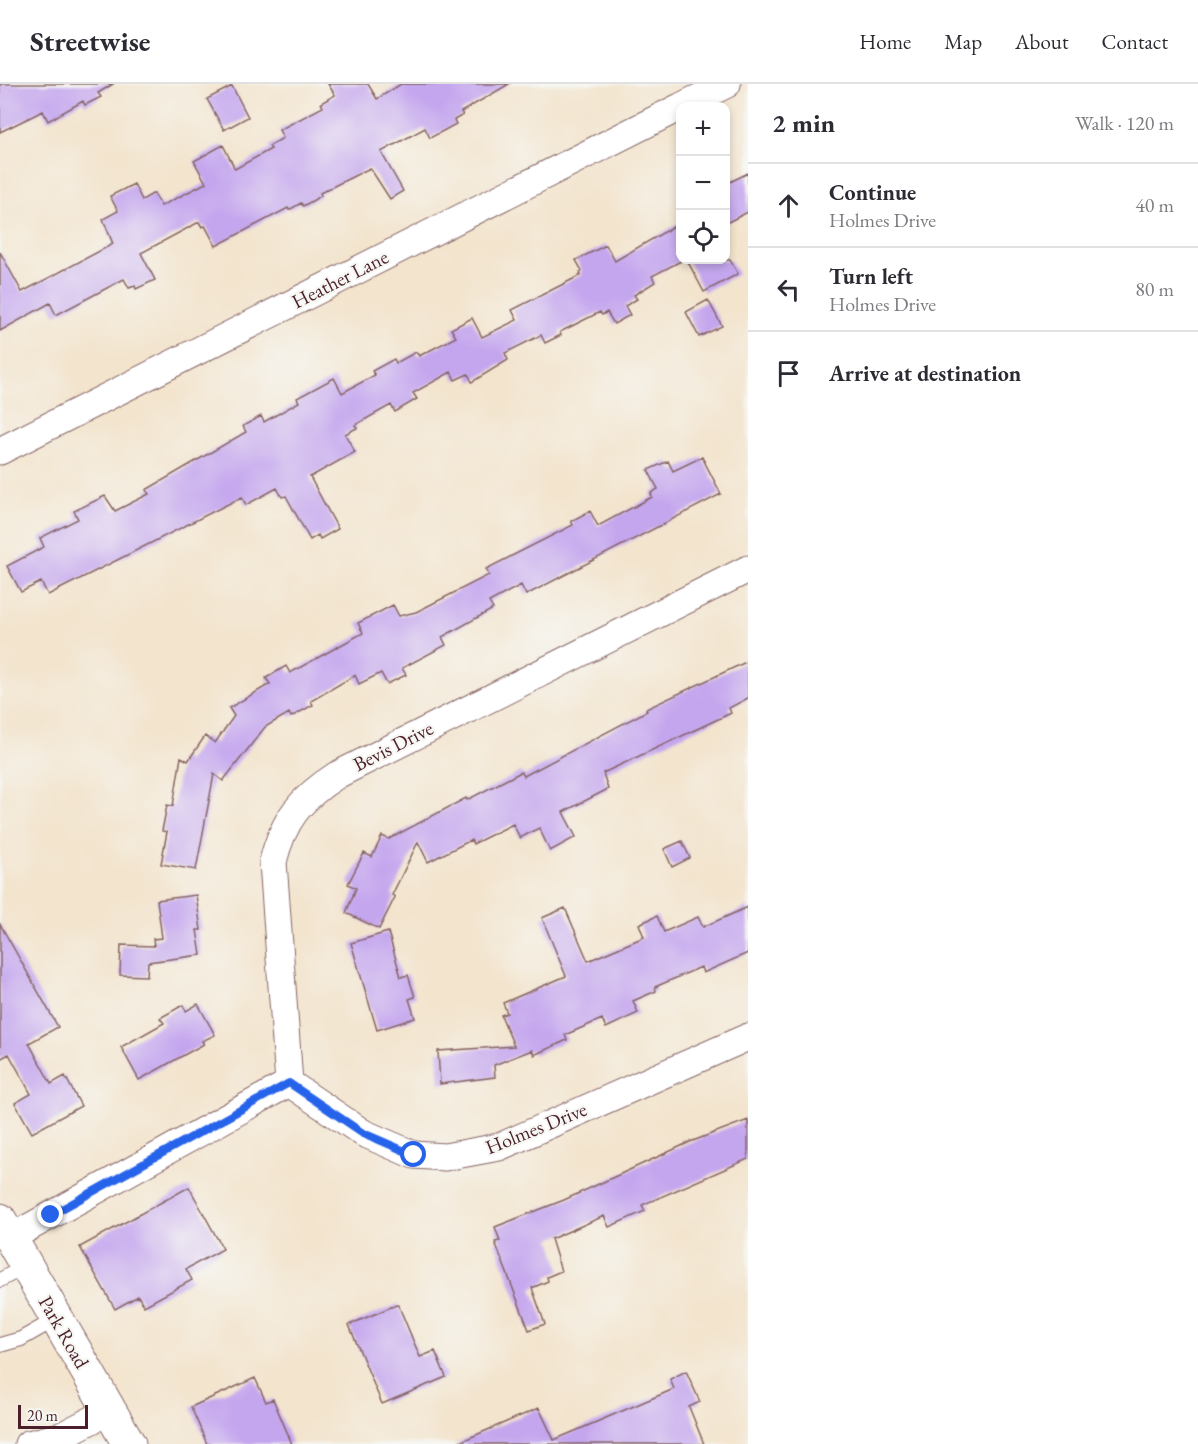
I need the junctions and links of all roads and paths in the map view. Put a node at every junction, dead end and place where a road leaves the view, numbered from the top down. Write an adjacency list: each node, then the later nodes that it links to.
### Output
1 (726, 84): 2 (street, Heather Lane)
2 (691, 102)
3 (676, 110): 4 (street, Heather Lane)
4 (0, 452)
5 (748, 569): 7 (street, Bevis Drive)
6 (748, 1037): 7 (street, Holmes Drive)
7 (289, 1083): 8 (street)
8 (5, 1229): 9 (main road, Park Road)
9 (13, 1273): 10 (main road, Park Road)
10 (56, 1319): 11 (lane); 12 (main road, Park Road)
11 (0, 1345)
12 (110, 1411): 13 (street); 14 (main road, Park Road)
13 (28, 1444)
14 (129, 1444)

